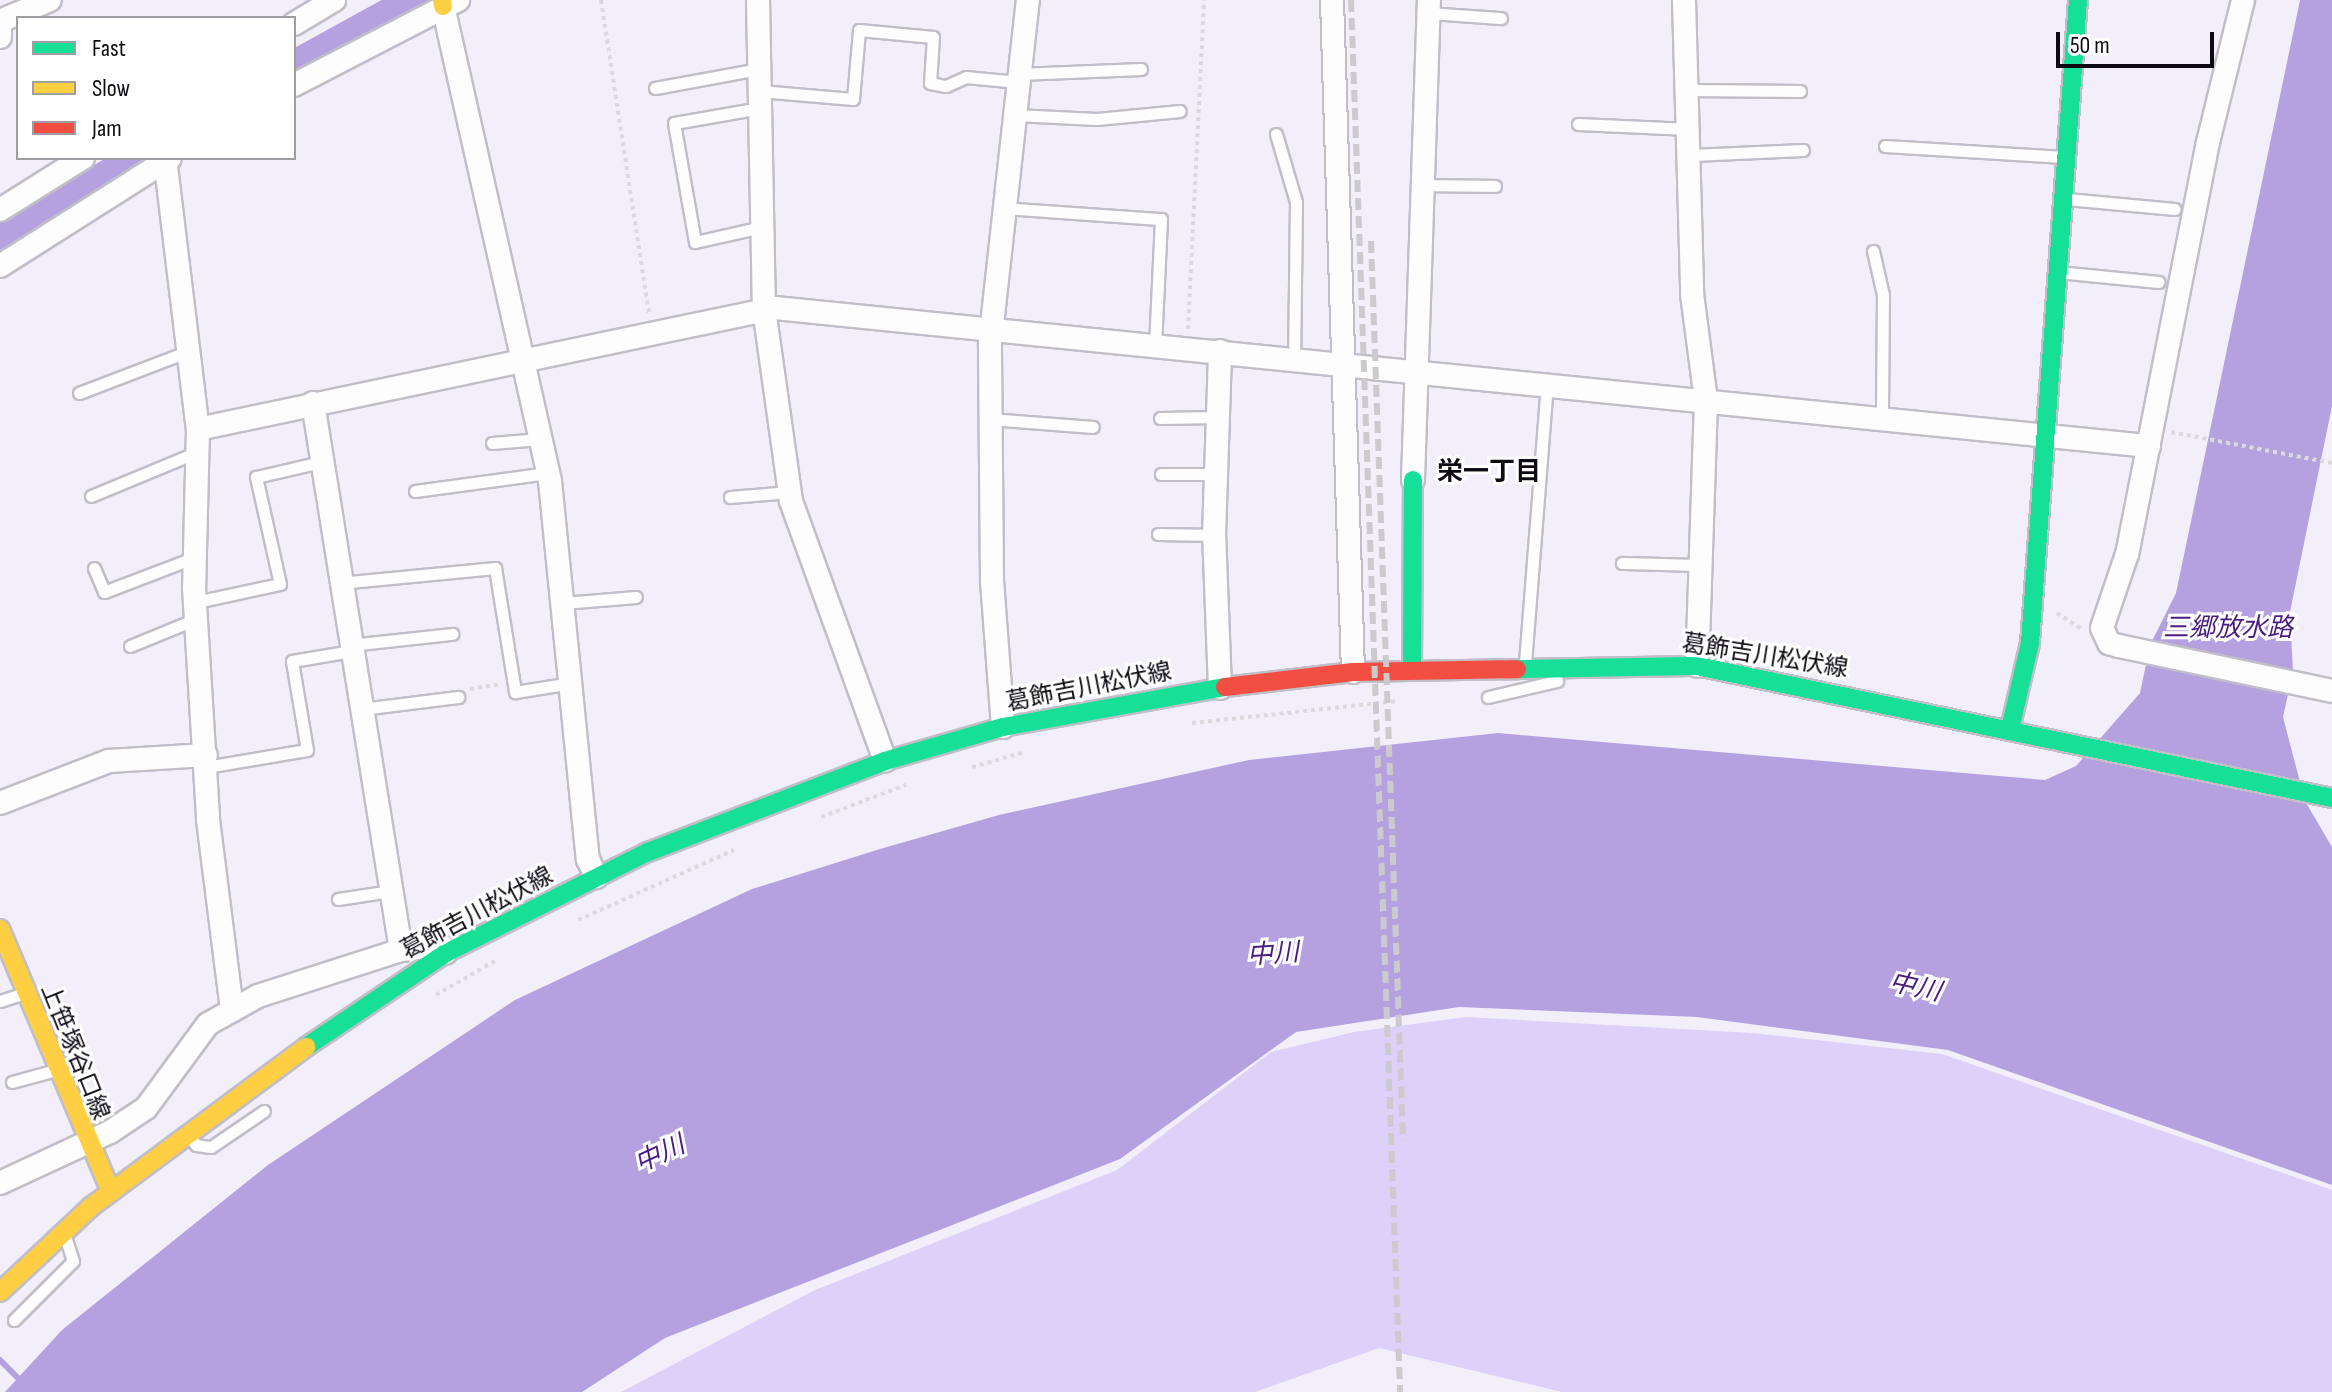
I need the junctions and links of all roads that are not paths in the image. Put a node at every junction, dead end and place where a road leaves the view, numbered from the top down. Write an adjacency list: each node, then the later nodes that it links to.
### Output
1 (50, 0): 13 (street)
2 (334, 0): 12 (street)
3 (758, 0): 18 (street)
4 (1028, 0): 15 (street)
5 (1332, 0): 51 (street)
6 (1684, 0): 19 (street)
7 (2078, 0): 29 (main road)
8 (2243, 0): 66 (street)
9 (448, 2): 16 (street); 50 (street)
10 (1429, 7): 11 (lane); 33 (street)
11 (1501, 18)
12 (296, 23)
13 (0, 37)
14 (1141, 69): 15 (lane)
15 (1019, 78): 18 (lane); 22 (street)
16 (296, 84)
17 (655, 88): 18 (lane)
18 (760, 89): 39 (street); 39 (lane)
19 (1689, 90): 20 (lane); 24 (street)
20 (1800, 91)
21 (1180, 111): 22 (lane)
22 (1014, 115): 36 (street)
23 (1578, 124): 24 (lane)
24 (1691, 129): 28 (street)
25 (1276, 134): 49 (lane)
26 (1885, 146): 29 (lane)
27 (1803, 150): 28 (lane)
28 (1692, 155): 55 (street)
29 (2065, 158): 35 (main road)
30 (80, 160): 38 (street)
31 (165, 160): 41 (street)
32 (167, 160): 47 (street)
33 (1423, 185): 34 (lane); 52 (street)
34 (1495, 186)
35 (2062, 199): 37 (lane); 42 (main road)
36 (1003, 208): 45 (street); 46 (lane)
37 (2175, 209)
38 (0, 210)
39 (762, 227): 44 (street)
40 (1873, 251): 60 (lane)
41 (0, 266)
42 (2058, 272): 43 (lane); 62 (main road)
43 (2159, 282)
44 (764, 309): 45 (street); 50 (street); 73 (street)
45 (991, 328): 46 (street); 59 (street)
46 (1155, 345): 48 (street)
47 (189, 351): 54 (lane); 64 (street)
48 (1220, 351): 49 (street); 57 (street)
49 (1294, 357): 51 (street)
50 (521, 359): 56 (street); 63 (street)
51 (1345, 363): 52 (street); 93 (street)
52 (1417, 371): 53 (street); 71 (street)
53 (1547, 385): 55 (street); 90 (lane)
54 (79, 393)
55 (1706, 401): 60 (street); 80 (street)
56 (313, 403): 64 (street); 67 (street)
57 (1217, 417): 58 (lane); 70 (street)
58 (1160, 418)
59 (989, 419): 61 (lane); 100 (street)
60 (1882, 421): 62 (street)
61 (1093, 427)
62 (2046, 436): 66 (street); 101 (main road)
63 (540, 439): 65 (lane); 68 (street)
64 (198, 440): 74 (lane); 78 (street)
65 (492, 443)
66 (2149, 446): 96 (street)
67 (321, 462): 82 (street); 85 (lane)
68 (548, 473): 72 (lane); 84 (street)
69 (1161, 474): 70 (lane)
70 (1215, 474): 77 (street)
71 (1413, 480): 92 (main road)
72 (415, 491)
73 (790, 492): 75 (lane); 103 (street)
74 (91, 496)
75 (730, 497)
76 (1158, 534): 77 (lane)
77 (1214, 535): 95 (street)
78 (193, 558): 81 (lane); 85 (street)
79 (1622, 563): 80 (lane)
80 (1701, 565): 91 (street)
81 (94, 568)
82 (338, 583): 88 (street); 94 (lane)
83 (636, 597): 84 (lane)
84 (563, 603): 94 (street)
85 (198, 610): 87 (lane); 102 (street)
86 (452, 634): 88 (lane)
87 (130, 646)
88 (350, 648): 99 (street); 102 (lane)
89 (1557, 664): 90 (main road, 葛飾吉川松伏線); 91 (main road, 葛飾吉川松伏線); 98 (lane)
90 (1525, 665): 92 (main road, 葛飾吉川松伏線)
91 (1697, 666): 101 (main road, 葛飾吉川松伏線)
92 (1412, 669): 93 (main road, 葛飾吉川松伏線)
93 (1353, 672): 95 (main road, 葛飾吉川松伏線)
94 (571, 683): 106 (street)
95 (1220, 688): 100 (main road, 葛飾吉川松伏線)
96 (2332, 691)
97 (458, 697): 99 (lane)
98 (1488, 697)
99 (360, 709): 107 (street)
100 (1003, 727): 103 (main road, 葛飾吉川松伏線)
101 (2010, 729): 104 (main road, 葛飾吉川松伏線)
102 (206, 761): 105 (street); 114 (street)
103 (885, 761): 106 (main road, 葛飾吉川松伏線)
104 (2332, 798)
105 (0, 803)
106 (596, 877): 111 (main road, 葛飾吉川松伏線)
107 (391, 891): 108 (lane); 110 (street)
108 (338, 899)
109 (0, 929): 112 (main road, 上笹塚谷口線)
110 (401, 950): 111 (street); 114 (street)
111 (446, 953): 118 (main road, 葛飾吉川松伏線)
112 (25, 992): 113 (lane); 115 (main road, 上笹塚谷口線)
113 (0, 1001)
114 (232, 1010): 119 (street)
115 (56, 1069): 116 (lane); 119 (main road, 上笹塚谷口線)
116 (12, 1082)
117 (264, 1111): 118 (lane)
118 (186, 1132): 121 (main road, 葛飾吉川松伏線)
119 (86, 1144): 120 (street); 121 (main road, 上笹塚谷口線)
120 (0, 1183)
121 (110, 1190): 122 (main road, 葛飾吉川松伏線)
122 (61, 1234): 123 (main road, 葛飾吉川松伏線); 124 (lane)
123 (0, 1292)
124 (14, 1320)

